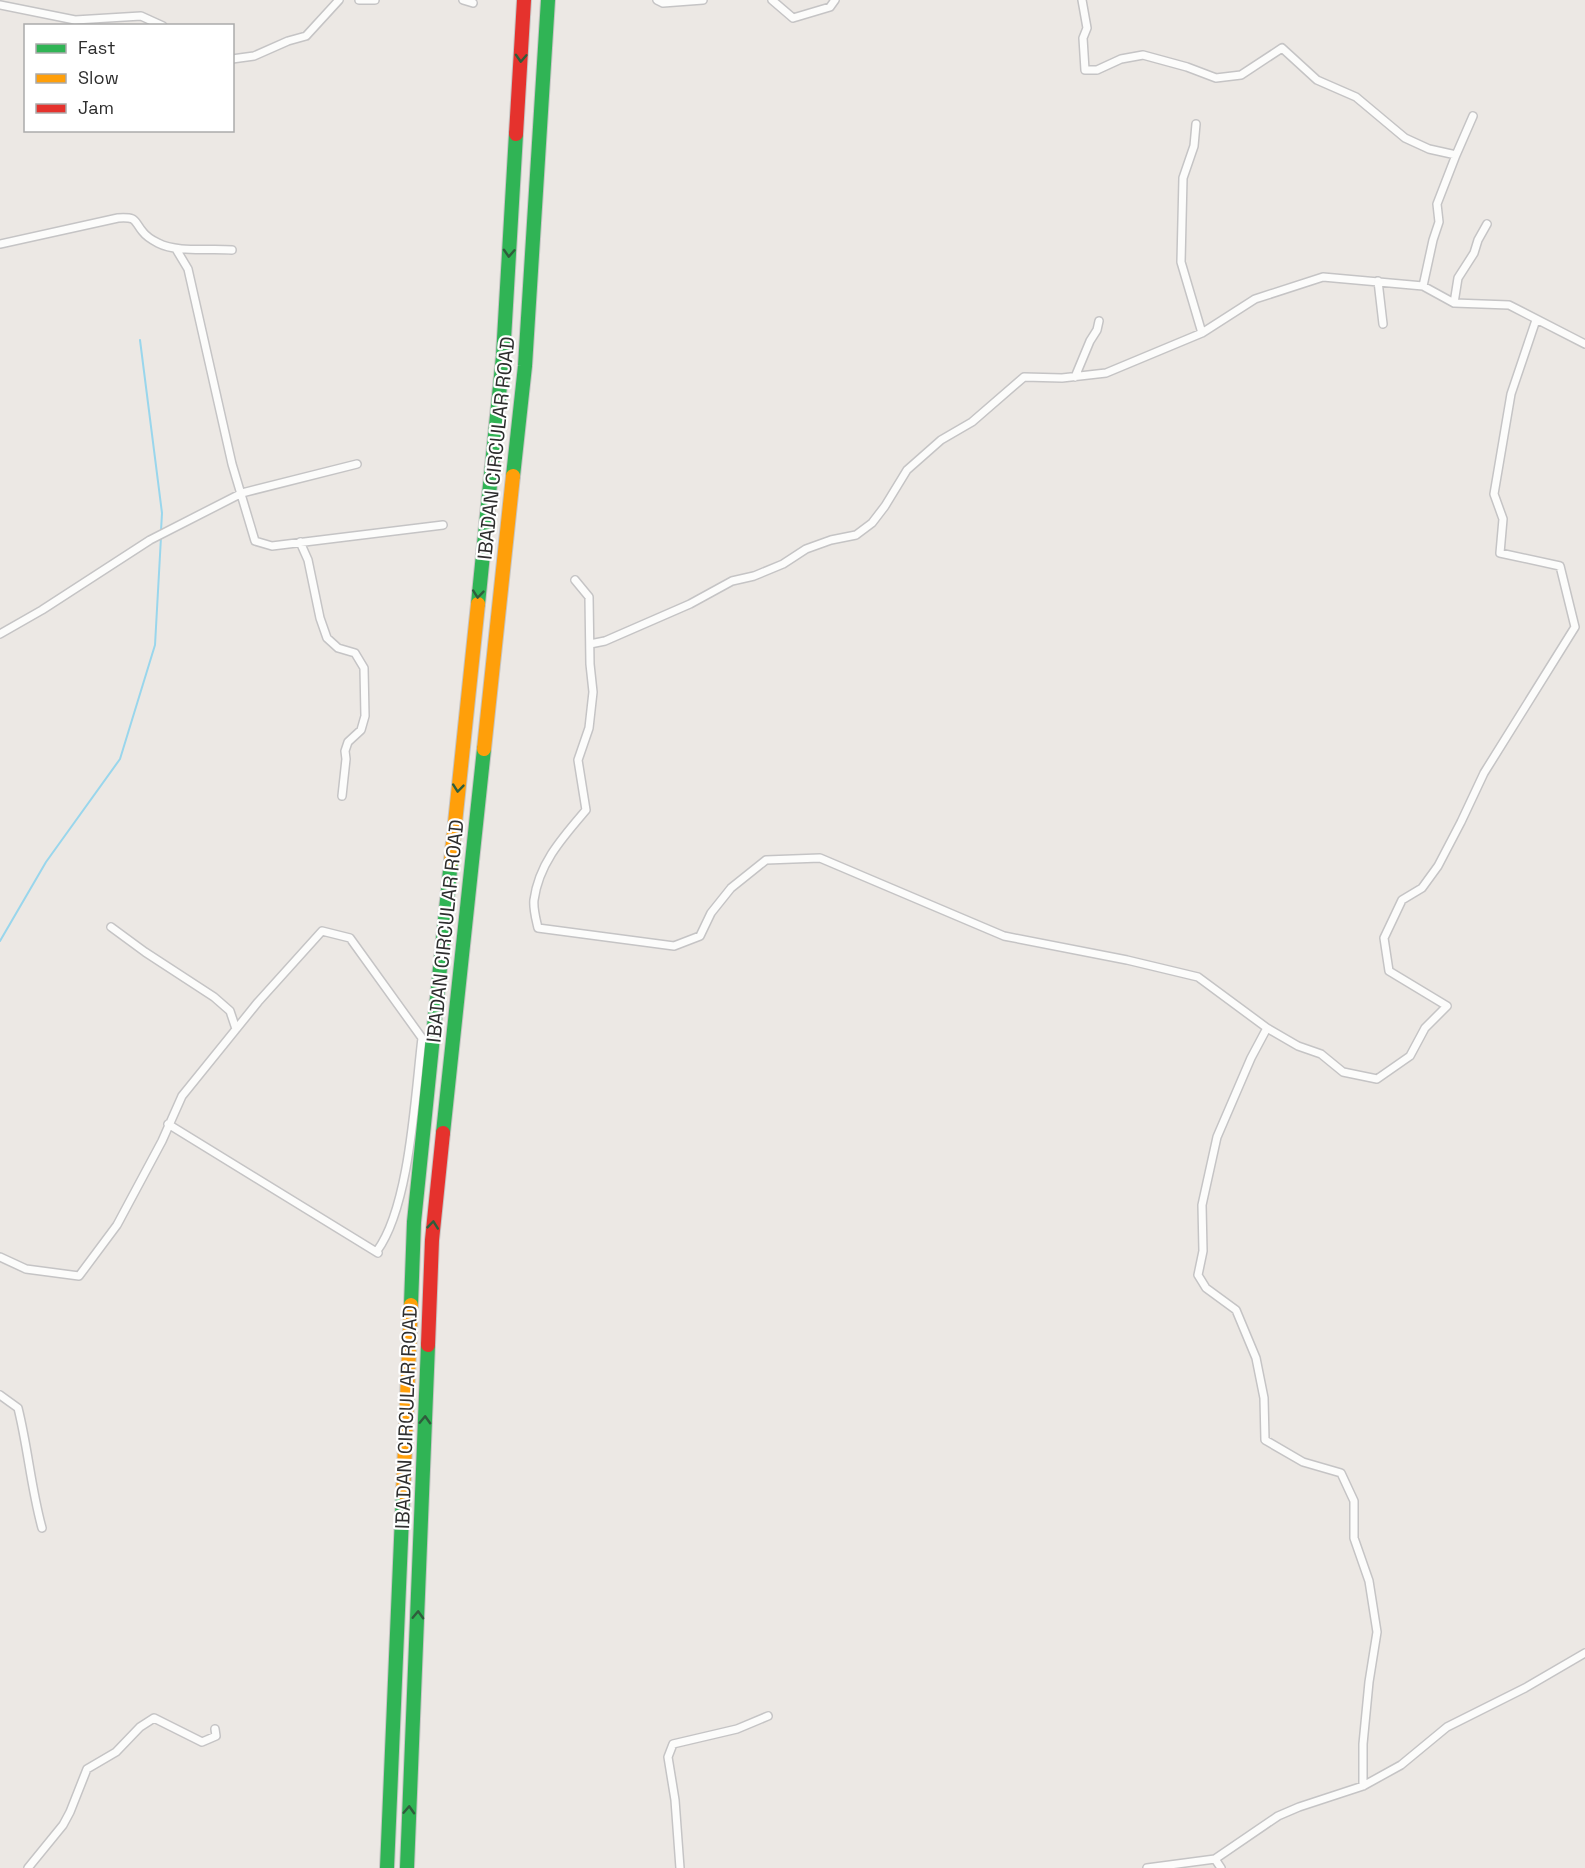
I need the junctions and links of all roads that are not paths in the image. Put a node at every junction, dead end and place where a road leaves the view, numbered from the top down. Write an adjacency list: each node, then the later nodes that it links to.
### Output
1 (339, 0): 15 (street)
2 (359, 0): 3 (street)
3 (375, 0)
4 (463, 0): 12 (street)
5 (524, 0): 53 (highway, IBADAN CIRCULAR ROAD, one-way to 53)
6 (548, 0): 54 (highway, IBADAN CIRCULAR ROAD, one-way to 6)
7 (657, 0): 8 (street)
8 (703, 0)
9 (772, 0): 10 (street)
10 (835, 0)
11 (1082, 0): 18 (street)
12 (473, 3)
13 (0, 5): 14 (street)
14 (159, 24)
15 (234, 59)
16 (1473, 116): 18 (street)
17 (1196, 124): 29 (street)
18 (1456, 155): 24 (street)
19 (1487, 224): 25 (street)
20 (0, 244): 21 (street)
21 (176, 249): 22 (street); 33 (street)
22 (232, 250)
23 (1378, 281): 24 (street); 28 (street); 29 (street)
24 (1423, 285): 25 (street)
25 (1454, 303): 26 (street)
26 (1536, 320): 30 (street); 41 (street)
27 (1099, 321): 31 (street)
28 (1383, 324)
29 (1202, 333): 31 (street)
30 (1585, 344)
31 (1075, 377): 38 (street)
32 (357, 464): 33 (street)
33 (242, 493): 35 (street); 37 (street)
34 (443, 525): 35 (street)
35 (300, 542): 39 (street)
36 (575, 579): 38 (street)
37 (0, 634)
38 (590, 644): 41 (street)
39 (342, 796)
40 (111, 927): 42 (street)
41 (1267, 1028): 50 (street)
42 (236, 1029): 43 (street); 43 (street)
43 (168, 1124): 44 (street)
44 (0, 1257)
45 (0, 1395): 46 (street)
46 (42, 1528)
47 (1585, 1653): 50 (street)
48 (768, 1716): 55 (street)
49 (215, 1729): 52 (street)
50 (1363, 1786): 51 (street)
51 (1215, 1859): 56 (street); 57 (street)
52 (28, 1868)
53 (387, 1868)
54 (407, 1868)
55 (681, 1868)
56 (1147, 1868)
57 (1221, 1868)

